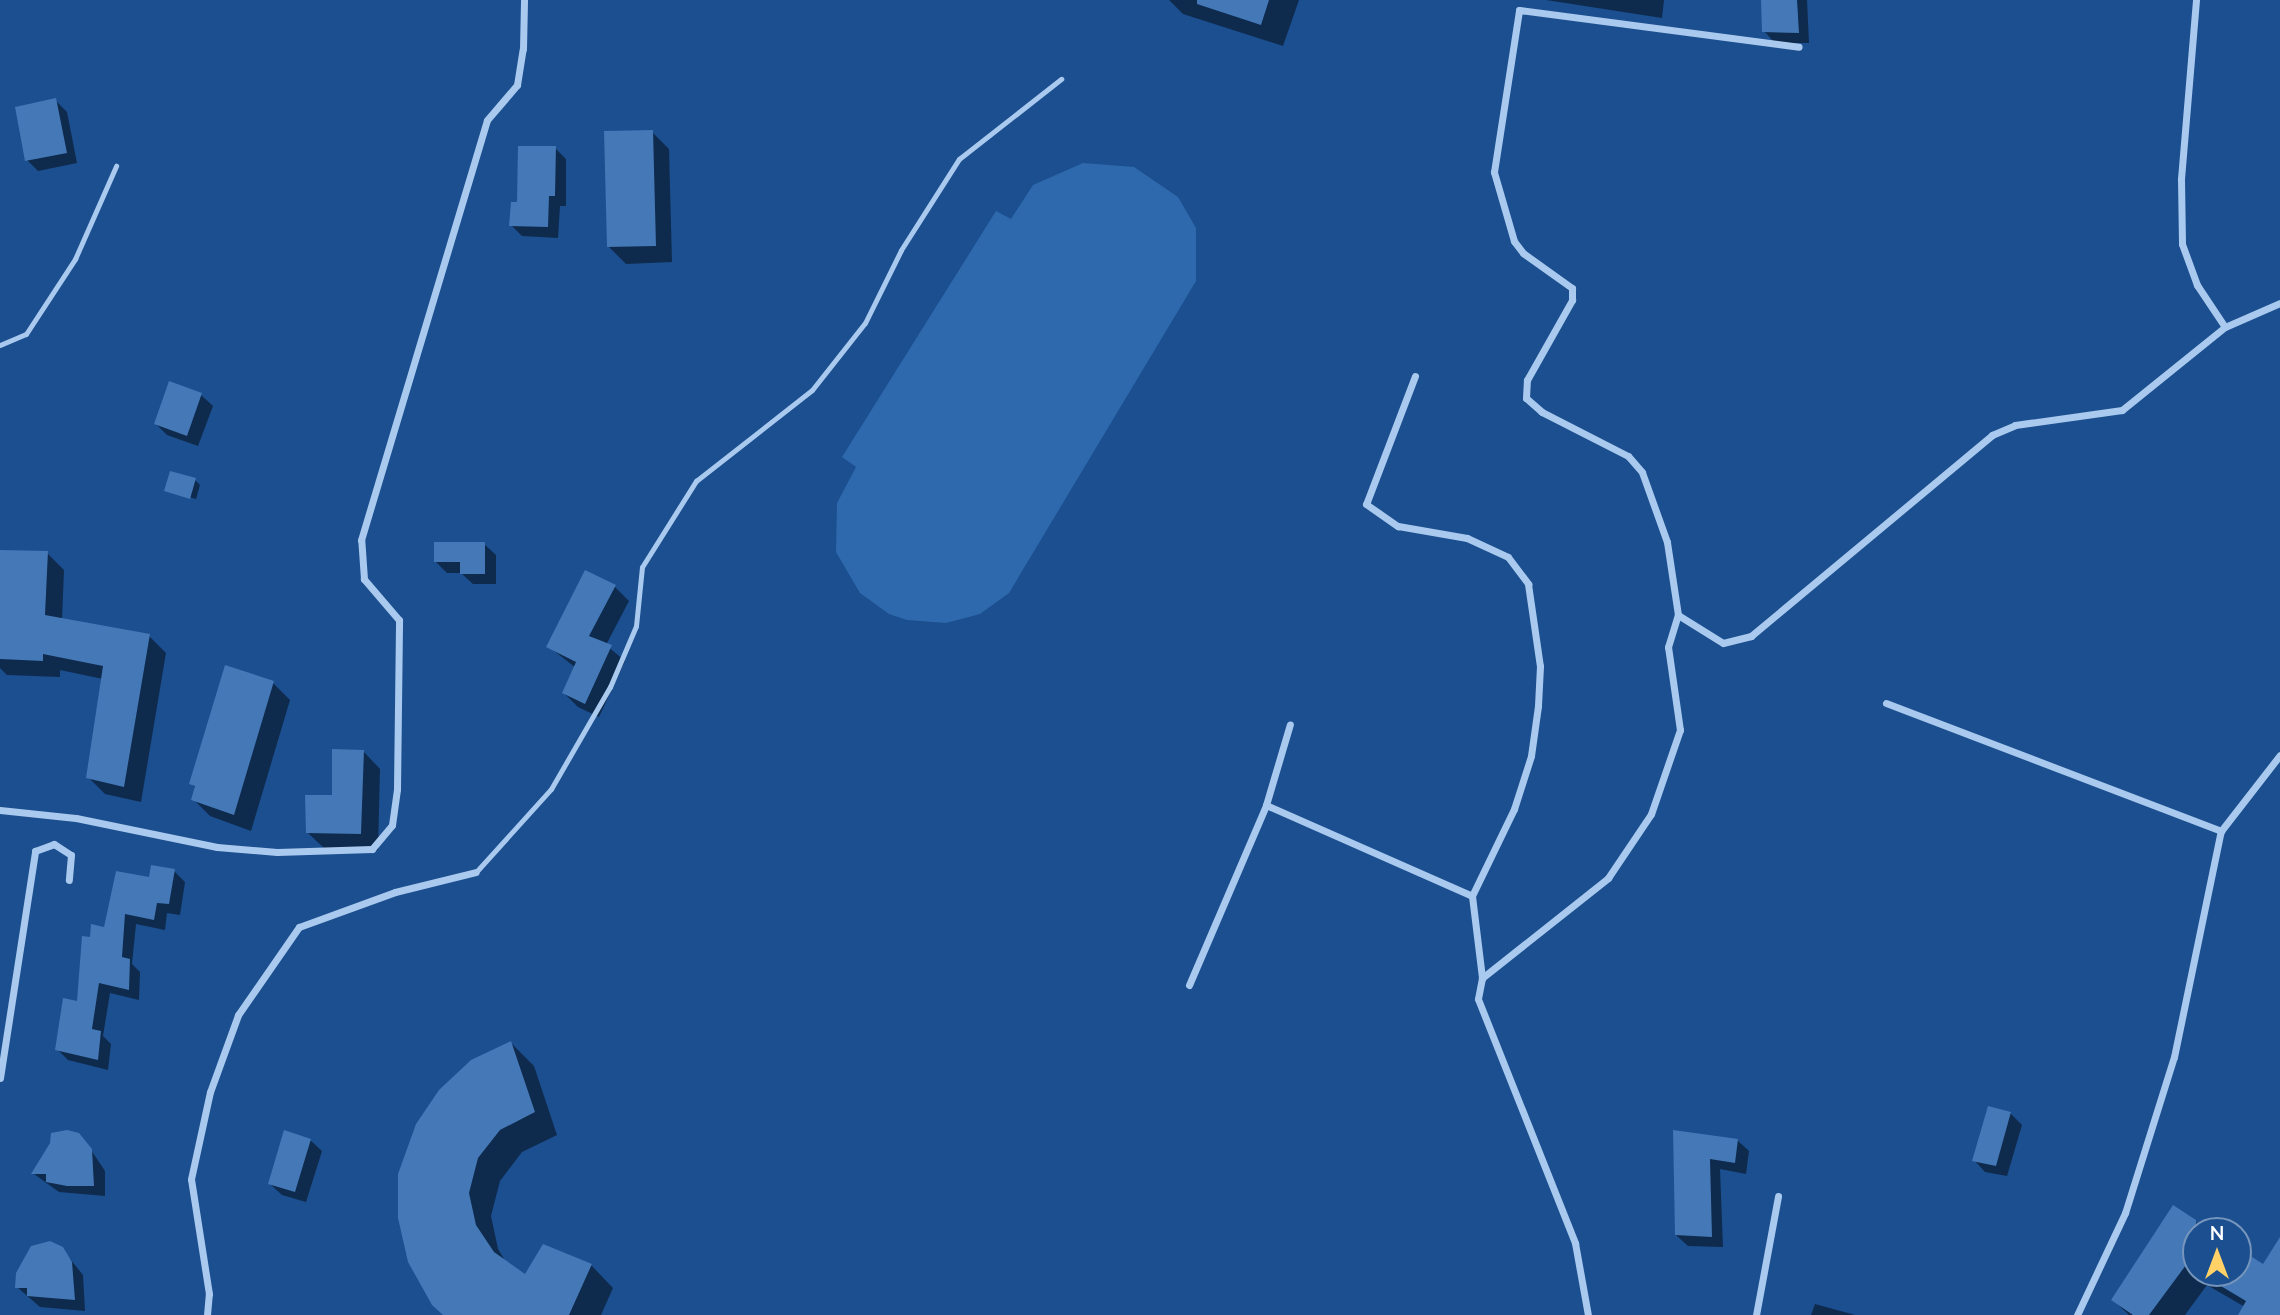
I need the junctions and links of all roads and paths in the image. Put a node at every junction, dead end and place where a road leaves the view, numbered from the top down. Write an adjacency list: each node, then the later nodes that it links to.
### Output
1 (524, 0): 17 (street)
2 (1520, 0): 4 (street)
3 (2196, 0): 9 (street)
4 (1519, 10): 5 (street); 12 (street)
5 (1798, 47)
6 (1061, 79): 19 (lane)
7 (116, 166): 10 (lane)
8 (2280, 303): 9 (street)
9 (2225, 327): 12 (street)
10 (0, 345)
11 (1415, 376): 21 (street)
12 (1678, 615): 22 (street)
13 (1886, 703): 18 (street)
14 (1290, 723): 16 (street)
15 (2280, 755): 18 (street)
16 (1266, 805): 21 (street); 23 (street)
17 (0, 810)
18 (2221, 831): 29 (street)
19 (476, 872): 26 (street)
20 (69, 880): 24 (street)
21 (1472, 896): 22 (street)
22 (1482, 978): 27 (street)
23 (1189, 985)
24 (0, 1078)
25 (1778, 1196): 28 (street)
26 (207, 1315)
27 (1588, 1315)
28 (1756, 1315)
29 (2077, 1315)

